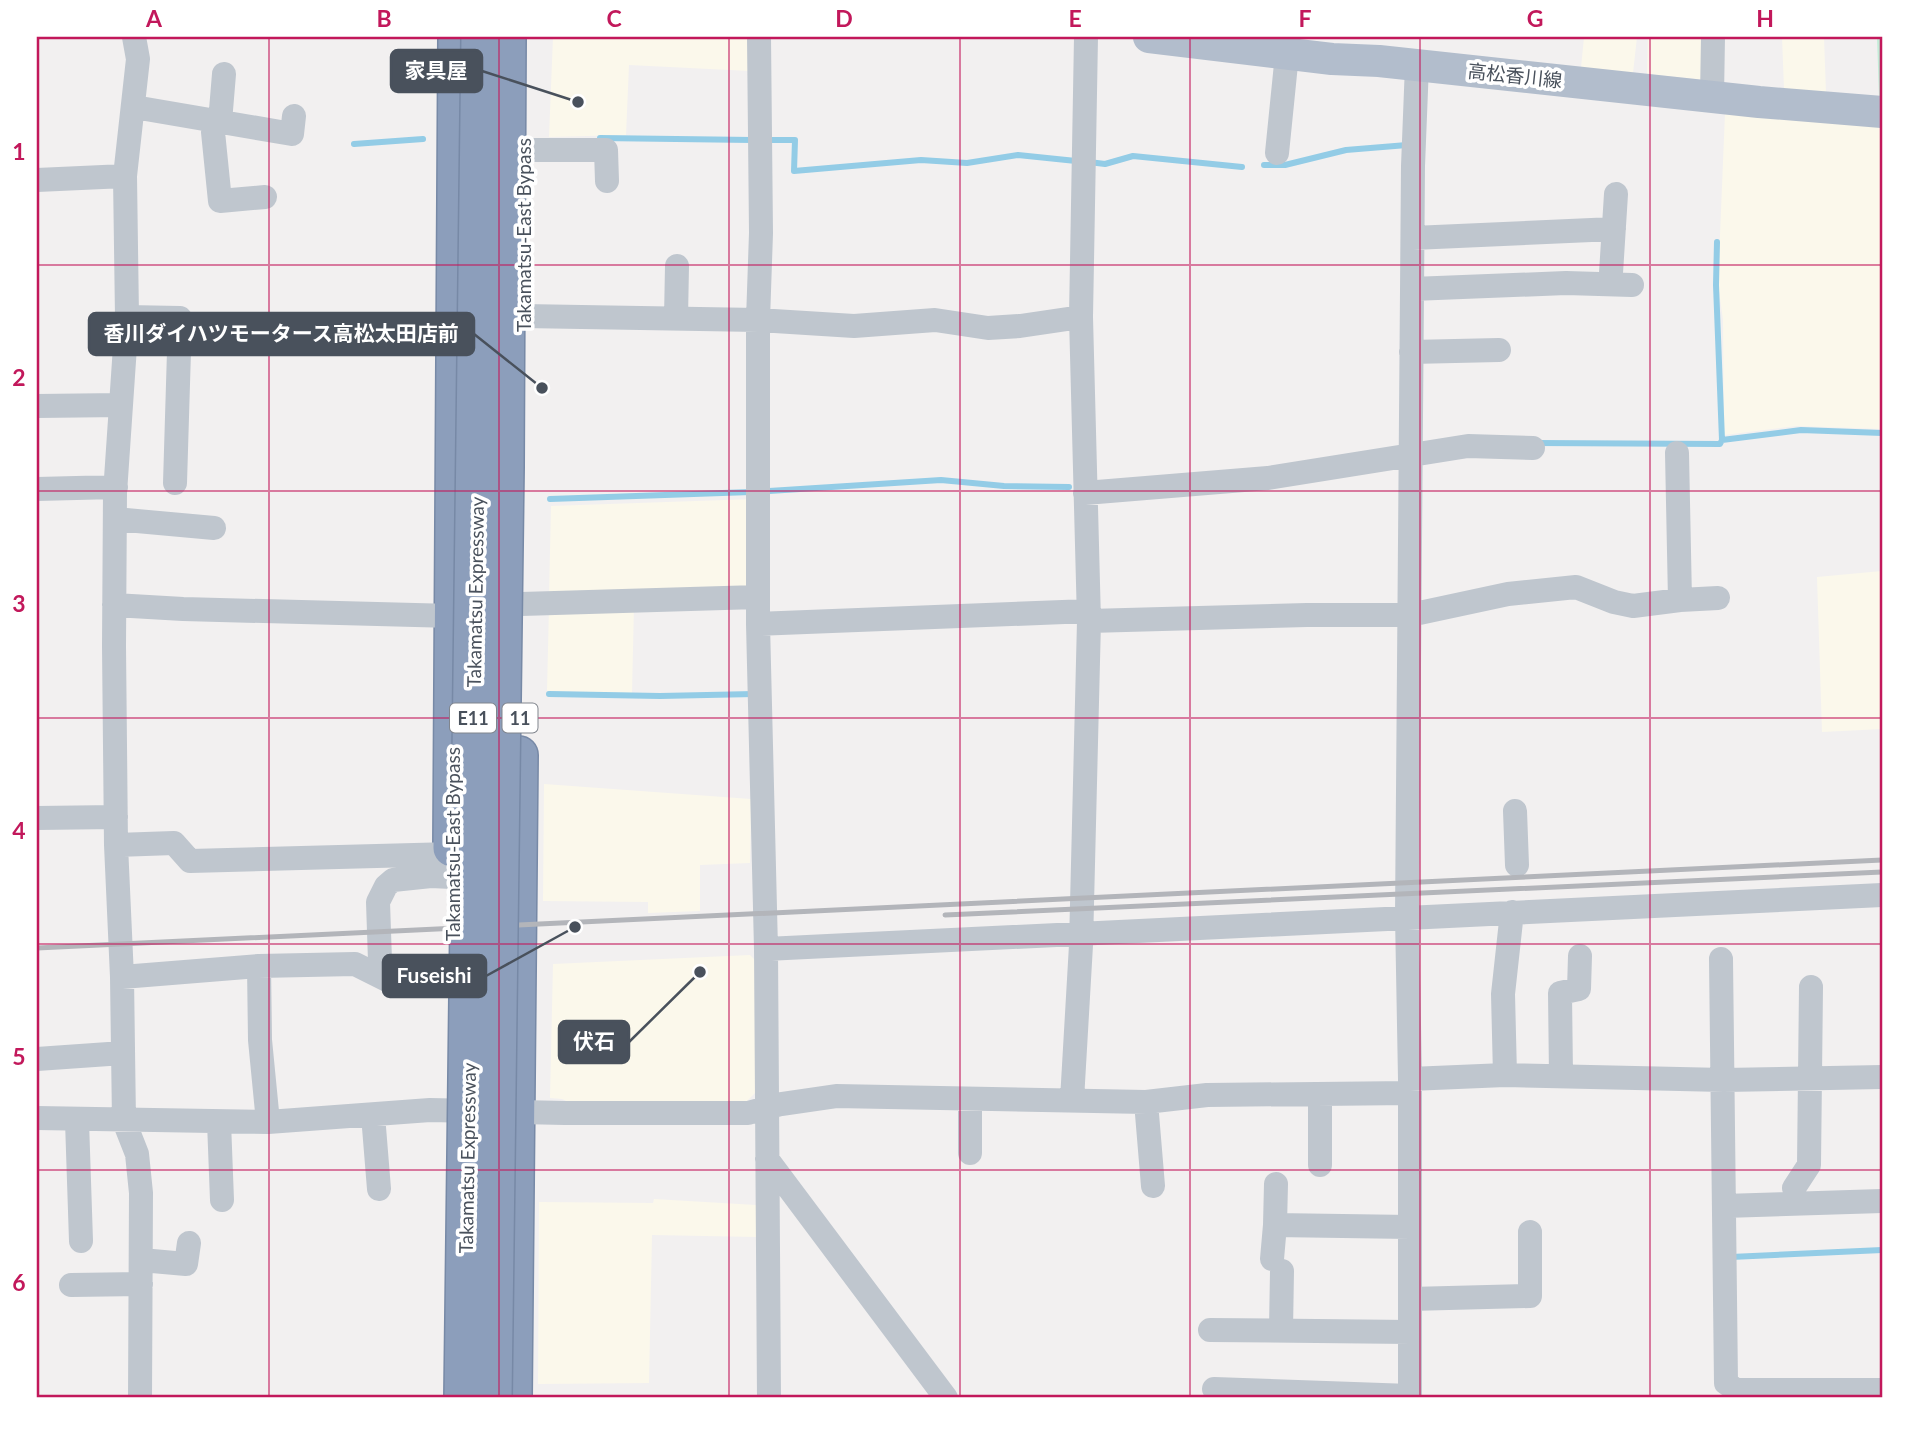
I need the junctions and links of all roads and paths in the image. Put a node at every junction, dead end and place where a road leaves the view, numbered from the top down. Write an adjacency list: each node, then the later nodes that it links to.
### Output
1 (134, 37): 14 (street)
2 (457, 37): 53 (highway, Takamatsu-East Bypass)
3 (480, 37): 122 (highway, Takamatsu Expressway / E11, bridge)
4 (507, 37): 123 (highway, Takamatsu Expressway / E11, bridge)
5 (525, 37): 18 (highway, Takamatsu-East Bypass / 11)
6 (759, 37): 33 (street)
7 (1086, 37): 31 (street)
8 (1149, 37): 10 (main road, 高松香川線)
9 (1713, 37): 13 (street)
10 (1287, 54): 11 (main road, 高松香川線); 19 (street)
11 (1417, 65): 13 (main road, 高松香川線); 26 (street)
12 (225, 74): 17 (street)
13 (1712, 96): 15 (main road, 高松香川線)
14 (134, 107): 17 (street); 20 (street)
15 (1882, 112)
16 (294, 116): 17 (street)
17 (220, 122): 24 (street)
18 (524, 150): 22 (street); 29 (highway, Takamatsu-East Bypass / 11)
19 (1277, 153)
20 (125, 176): 21 (street); 30 (street)
21 (37, 180)
22 (607, 181)
23 (1616, 194): 25 (street)
24 (265, 198)
25 (1614, 229): 26 (street); 28 (street)
26 (1413, 238): 28 (street)
27 (677, 265): 32 (street)
28 (1412, 289): 35 (street)
29 (523, 316): 32 (street); 50 (highway, Takamatsu-East Bypass / 11)
30 (127, 317): 36 (street); 41 (street)
31 (1082, 317): 33 (street); 44 (street)
32 (676, 318): 33 (street)
33 (758, 320): 47 (street)
34 (1499, 350): 35 (street)
35 (1411, 352): 40 (street)
36 (121, 405): 37 (street); 42 (street)
37 (37, 406)
38 (1533, 448): 40 (street)
39 (1678, 453): 49 (street)
40 (1410, 457): 44 (street); 52 (street)
41 (175, 483)
42 (116, 486): 43 (street); 45 (street)
43 (37, 489)
44 (1085, 493): 54 (street)
45 (115, 519): 46 (street); 51 (street)
46 (214, 528)
47 (758, 597): 50 (street); 55 (street)
48 (1718, 598): 49 (street)
49 (1680, 600): 52 (street)
50 (521, 604): 88 (highway, Takamatsu-East Bypass / 11)
51 (114, 605): 53 (street); 57 (street)
52 (1410, 615): 54 (street); 64 (street)
53 (453, 616): 60 (highway, Takamatsu-East Bypass)
54 (1089, 616): 55 (street); 65 (street)
55 (758, 624): 66 (street)
56 (1515, 811): 61 (street)
57 (116, 817): 58 (street); 59 (street)
58 (37, 818)
59 (116, 845): 60 (street); 70 (street)
60 (452, 865): 71 (street); 72 (highway, Takamatsu-East Bypass)
61 (1517, 865)
62 (1882, 895): 63 (street)
63 (1512, 912): 64 (street); 76 (street)
64 (1407, 916): 65 (street); 81 (street)
65 (1082, 932): 66 (street); 84 (street)
66 (766, 949): 86 (street)
67 (1580, 956): 77 (street)
68 (1721, 959): 80 (street)
69 (259, 966): 70 (street); 71 (street); 94 (street)
70 (122, 977): 74 (street)
71 (387, 980): 72 (street)
72 (451, 985): 87 (highway, Takamatsu-East Bypass)
73 (1811, 986): 79 (street)
74 (123, 1053): 75 (street); 92 (street)
75 (37, 1059)
76 (1505, 1075): 77 (street); 81 (street)
77 (1561, 1076): 80 (street)
78 (1882, 1077): 79 (street)
79 (1811, 1079): 80 (street); 100 (street)
80 (1724, 1080): 104 (street)
81 (1410, 1086): 82 (street); 106 (street)
82 (1320, 1094): 85 (street); 97 (street)
83 (970, 1099): 84 (street); 86 (street); 95 (street)
84 (1072, 1100): 85 (street)
85 (1146, 1102): 99 (street)
86 (766, 1109): 88 (street); 96 (street)
87 (450, 1111): 88 (street); 89 (street); 121 (highway, Takamatsu-East Bypass)
88 (517, 1112): 124 (highway, Takamatsu-East Bypass / 11)
89 (373, 1115): 94 (street); 101 (street)
90 (37, 1118): 91 (street)
91 (77, 1121): 92 (street); 107 (street)
92 (124, 1121): 93 (street); 110 (street)
93 (219, 1122): 94 (street); 102 (street)
94 (268, 1122)
95 (970, 1153)
96 (767, 1159): 125 (street); 126 (street)
97 (1320, 1165)
98 (1276, 1184): 105 (street)
99 (1153, 1186)
100 (1794, 1188)
101 (379, 1189)
102 (222, 1200)
103 (1882, 1201): 104 (street)
104 (1724, 1206): 118 (street)
105 (1275, 1225): 106 (street); 114 (street)
106 (1410, 1227): 112 (street)
107 (74, 1232)
108 (1530, 1232): 112 (street)
109 (188, 1243): 110 (street)
110 (141, 1272): 111 (street); 120 (street)
111 (71, 1285)
112 (1410, 1299): 115 (street)
113 (1210, 1330): 114 (street)
114 (1281, 1331): 115 (street)
115 (1410, 1332): 119 (street)
116 (1882, 1390): 118 (street)
117 (1230, 1393): 119 (street)
118 (1735, 1394)
119 (1410, 1397)
120 (140, 1398)
121 (445, 1398)
122 (463, 1398)
123 (492, 1398)
124 (513, 1398)
125 (769, 1398)
126 (946, 1398)

